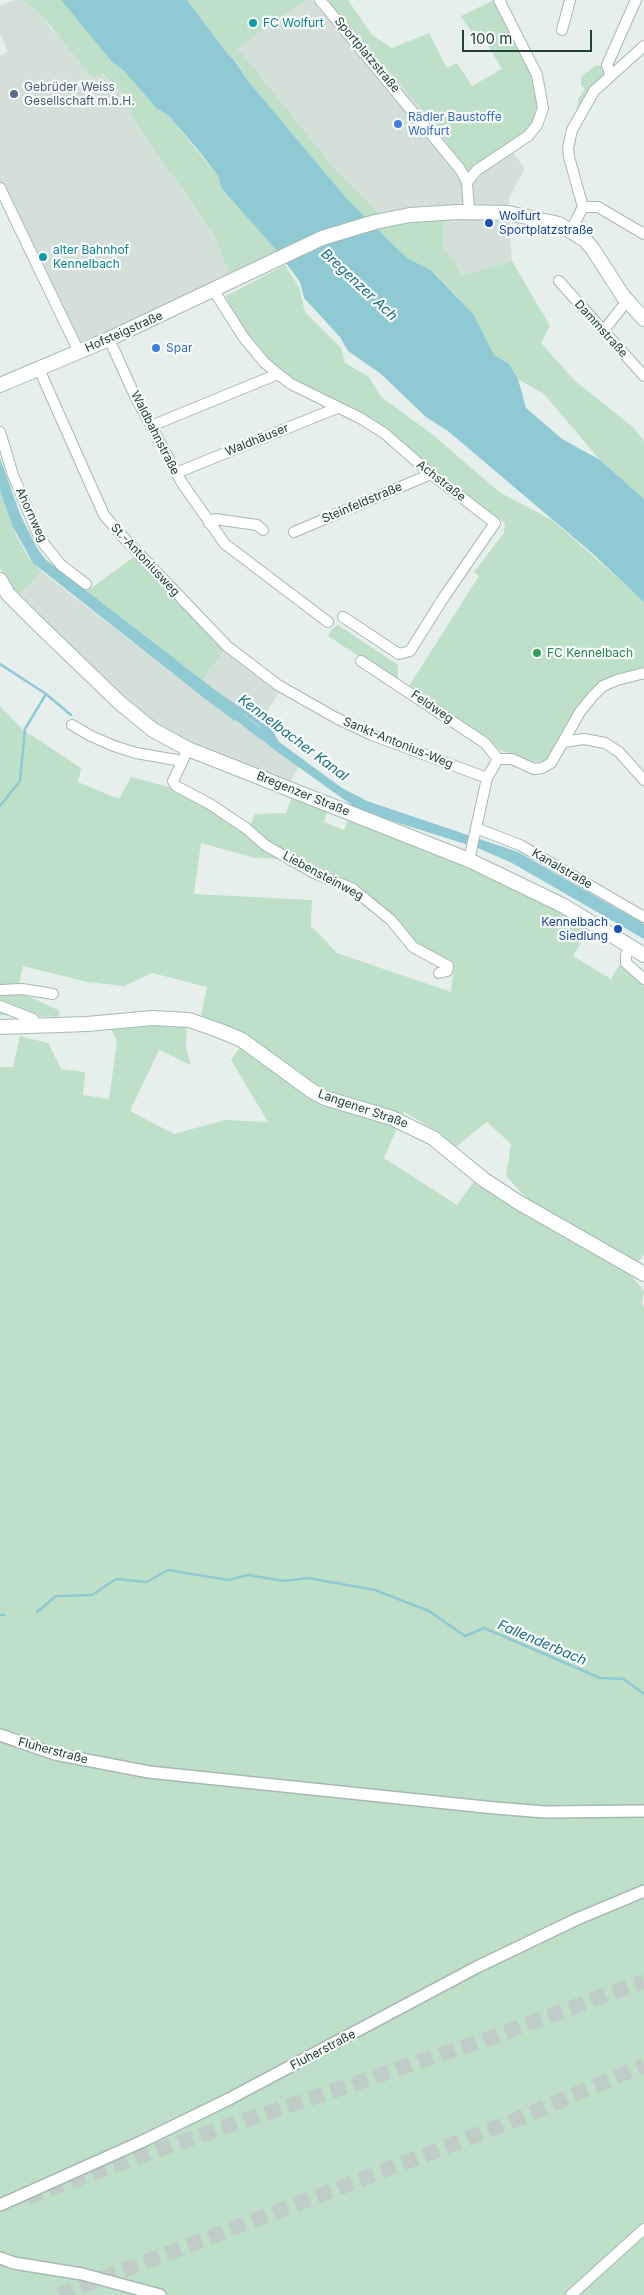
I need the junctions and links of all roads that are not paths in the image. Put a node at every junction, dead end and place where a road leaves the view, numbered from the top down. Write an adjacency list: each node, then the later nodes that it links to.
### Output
1 (320, 0): 8 (street, Sportplatzstraße)
2 (499, 0): 8 (street)
3 (570, 0): 5 (street)
4 (636, 0): 7 (street)
5 (562, 30)
6 (644, 46): 7 (street)
7 (610, 74): 10 (street)
8 (467, 182): 11 (street, Sportplatzstraße)
9 (0, 188): 20 (street)
10 (582, 211): 12 (street); 13 (street)
11 (469, 212): 12 (main road); 15 (main road, Hofsteigstraße)
12 (571, 230): 16 (main road)
13 (644, 234)
14 (559, 281): 18 (street, Dammstraße)
15 (214, 291): 19 (main road, Hofsteigstraße); 22 (street, Achstraße)
16 (627, 301): 17 (main road); 18 (street)
17 (644, 318)
18 (603, 331): 23 (street, Dammstraße)
19 (109, 339): 20 (main road, Hofsteigstraße); 26 (street, Waldbahnstraße)
20 (79, 352): 21 (main road, Hofsteigstraße)
21 (39, 368): 24 (main road, Hofsteigstraße); 39 (street, St.-Antoniusweg)
22 (278, 374): 25 (street, Achstraße); 26 (street)
23 (644, 376)
24 (0, 384)
25 (337, 408): 28 (street, Waldhäuser); 29 (street, Achstraße)
26 (151, 426): 28 (street, Waldbahnstraße)
27 (0, 432): 34 (street, Ahornweg)
28 (176, 473): 30 (street, Waldbahnstraße)
29 (431, 474): 32 (street, Steinfeldstraße); 35 (street, Achstraße)
30 (209, 523): 31 (street); 36 (street, Waldbahnstraße)
31 (263, 530)
32 (294, 532)
33 (0, 580): 42 (main road, Bregenzer Straße)
34 (86, 584)
35 (344, 617)
36 (328, 622)
37 (361, 660): 43 (street, Feldweg)
38 (644, 673): 41 (street)
39 (281, 687): 44 (street, Sankt-Antonius-Weg)
40 (72, 725): 42 (street)
41 (563, 742): 43 (street); 45 (street)
42 (185, 755): 47 (main road, Bregenzer Straße); 51 (street, Liebensteinweg)
43 (498, 759): 44 (street)
44 (488, 778): 46 (street)
45 (644, 780)
46 (476, 830): 47 (street); 48 (street, Kanalstraße)
47 (470, 856): 49 (main road, Bregenzer Straße)
48 (644, 917)
49 (631, 946): 50 (main road, Bregenzer Straße); 52 (street)
50 (644, 955)
51 (439, 973)
52 (644, 979)
53 (0, 990): 54 (street)
54 (53, 994)
55 (0, 1006): 57 (street)
56 (0, 1026): 57 (main road, Langener Straße)
57 (36, 1026): 58 (main road, Langener Straße)
58 (644, 1274)
59 (0, 1735): 60 (street, Fluherstraße)
60 (644, 1810)
61 (644, 1890): 62 (street, Fluherstraße)
62 (0, 2205)
63 (644, 2229): 66 (street)
64 (0, 2258): 65 (street)
65 (160, 2295)
66 (571, 2295)

